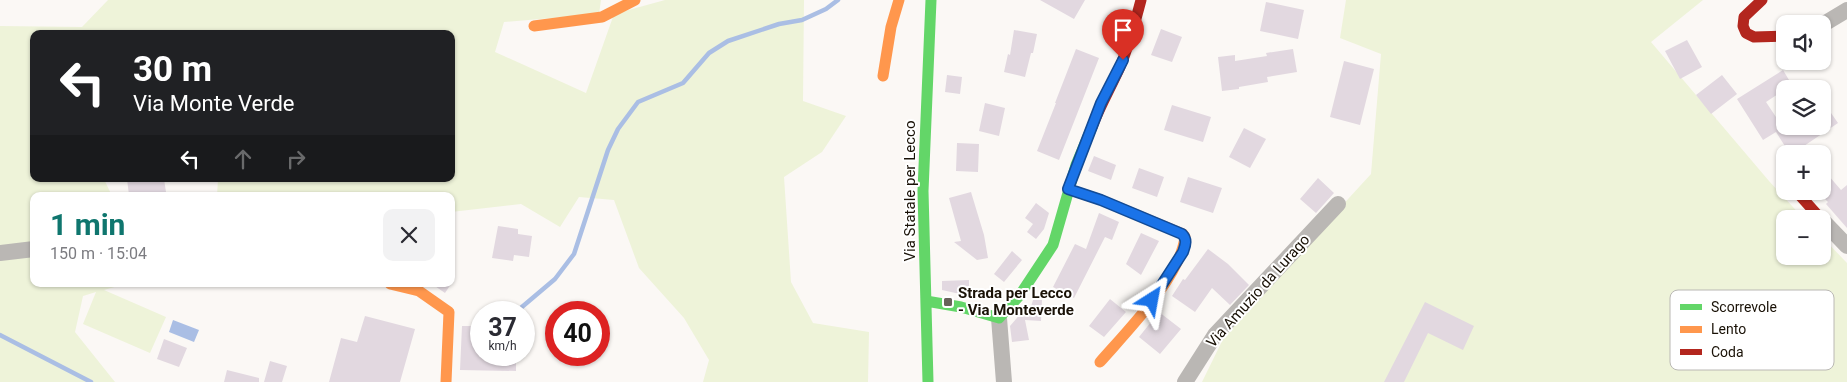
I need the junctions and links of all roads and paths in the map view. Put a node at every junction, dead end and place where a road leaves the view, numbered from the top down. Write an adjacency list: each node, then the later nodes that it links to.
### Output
1 (635, 0): 8 (street)
2 (899, 0): 10 (street)
3 (931, 0): 20 (street, Via Statale per Lecco)
4 (1141, 0): 11 (street)
5 (1762, 0): 9 (street)
6 (1847, 10): 7 (street)
7 (1831, 20)
8 (534, 26)
9 (1776, 36)
10 (883, 76)
11 (1068, 189): 21 (street); 22 (street)
12 (1804, 200): 14 (street)
13 (1338, 204): 26 (street, Via Amuzio da Lurago)
14 (1813, 210)
15 (1831, 229): 16 (street)
16 (1847, 246)
17 (30, 249): 18 (street)
18 (0, 253)
19 (402, 287): 23 (street)
20 (926, 301): 21 (street); 24 (street, Via Statale per Lecco)
21 (1000, 318): 25 (street)
22 (1100, 362)
23 (446, 382)
24 (928, 382)
25 (1004, 382)
26 (1184, 382)

